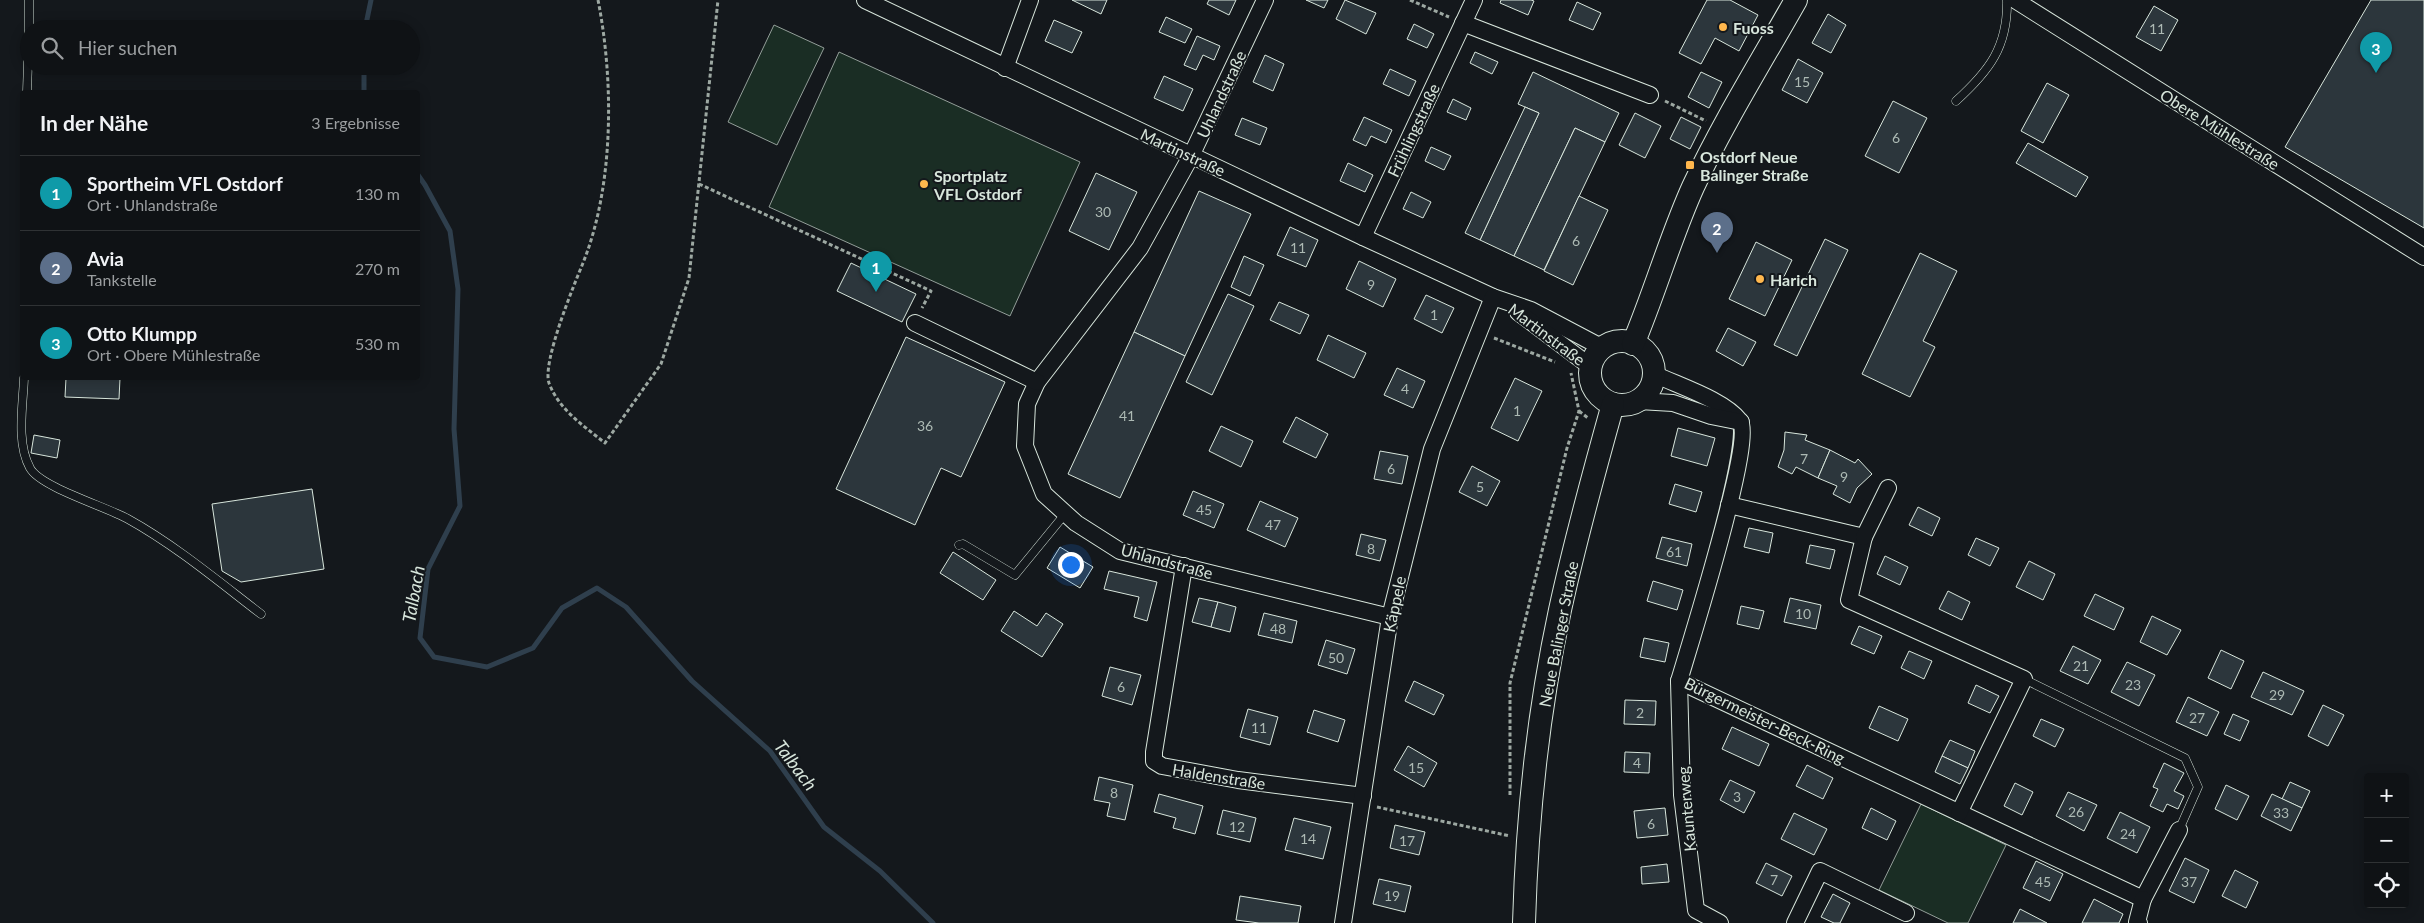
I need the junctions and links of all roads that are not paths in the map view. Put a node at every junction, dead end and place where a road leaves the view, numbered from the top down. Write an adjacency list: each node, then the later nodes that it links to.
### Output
1 (30, 0): 9 (lane)
2 (865, 0): 11 (street, Martinstraße)
3 (1030, 0): 11 (street)
4 (1265, 0): 16 (street, Uhlandstraße)
5 (1474, 0): 10 (street, Frühlingstraße)
6 (1796, 0): 21 (main road)
7 (2007, 0): 15 (lane)
8 (2015, 0): 18 (street, Obere Mühlestraße)
9 (29, 20)
10 (1463, 23): 14 (street); 17 (street, Frühlingstraße)
11 (1005, 68): 16 (street, Martinstraße)
12 (28, 75): 13 (lane)
13 (27, 90)
14 (1650, 94)
15 (1956, 102)
16 (1191, 156): 17 (street, Martinstraße); 26 (street, Uhlandstraße)
17 (1363, 237): 19 (street, Martinstraße)
18 (2424, 258)
19 (1498, 299): 22 (street, Martinstraße); 23 (street, Martinstraße); 37 (street, Käppele)
20 (915, 323): 26 (street)
21 (1633, 344): 22 (main road); 24 (main road)
22 (1603, 348): 23 (main road)
23 (1580, 368): 28 (main road)
24 (1654, 374): 27 (main road); 29 (street)
25 (24, 380): 36 (lane)
26 (1036, 382): 32 (street, Uhlandstraße)
27 (1639, 401): 28 (main road); 29 (street)
28 (1613, 404): 46 (main road, Neue Balinger Straße)
29 (1741, 422): 31 (street, Bürgermeister-Beck-Ring)
30 (1888, 488): 33 (street)
31 (1729, 505): 33 (street); 39 (street, Bürgermeister-Beck-Ring)
32 (1065, 514): 34 (lane); 35 (street, Uhlandstraße)
33 (1864, 537): 38 (street)
34 (959, 545)
35 (1184, 566): 37 (street, Uhlandstraße); 40 (street, Haldenstraße)
36 (261, 614)
37 (1390, 617): 40 (street, Käppele)
38 (2024, 680): 41 (street); 42 (lane)
39 (1679, 681): 41 (street, Bürgermeister-Beck-Ring); 47 (street, Kaunterweg)
40 (1362, 800): 45 (street, Käppele)
41 (1959, 813): 43 (street, Bürgermeister-Beck-Ring)
42 (2179, 830): 43 (street)
43 (2144, 899): 49 (street)
44 (1906, 913): 48 (street)
45 (1342, 923)
46 (1524, 923)
47 (1720, 923)
48 (1795, 923)
49 (2139, 923)

